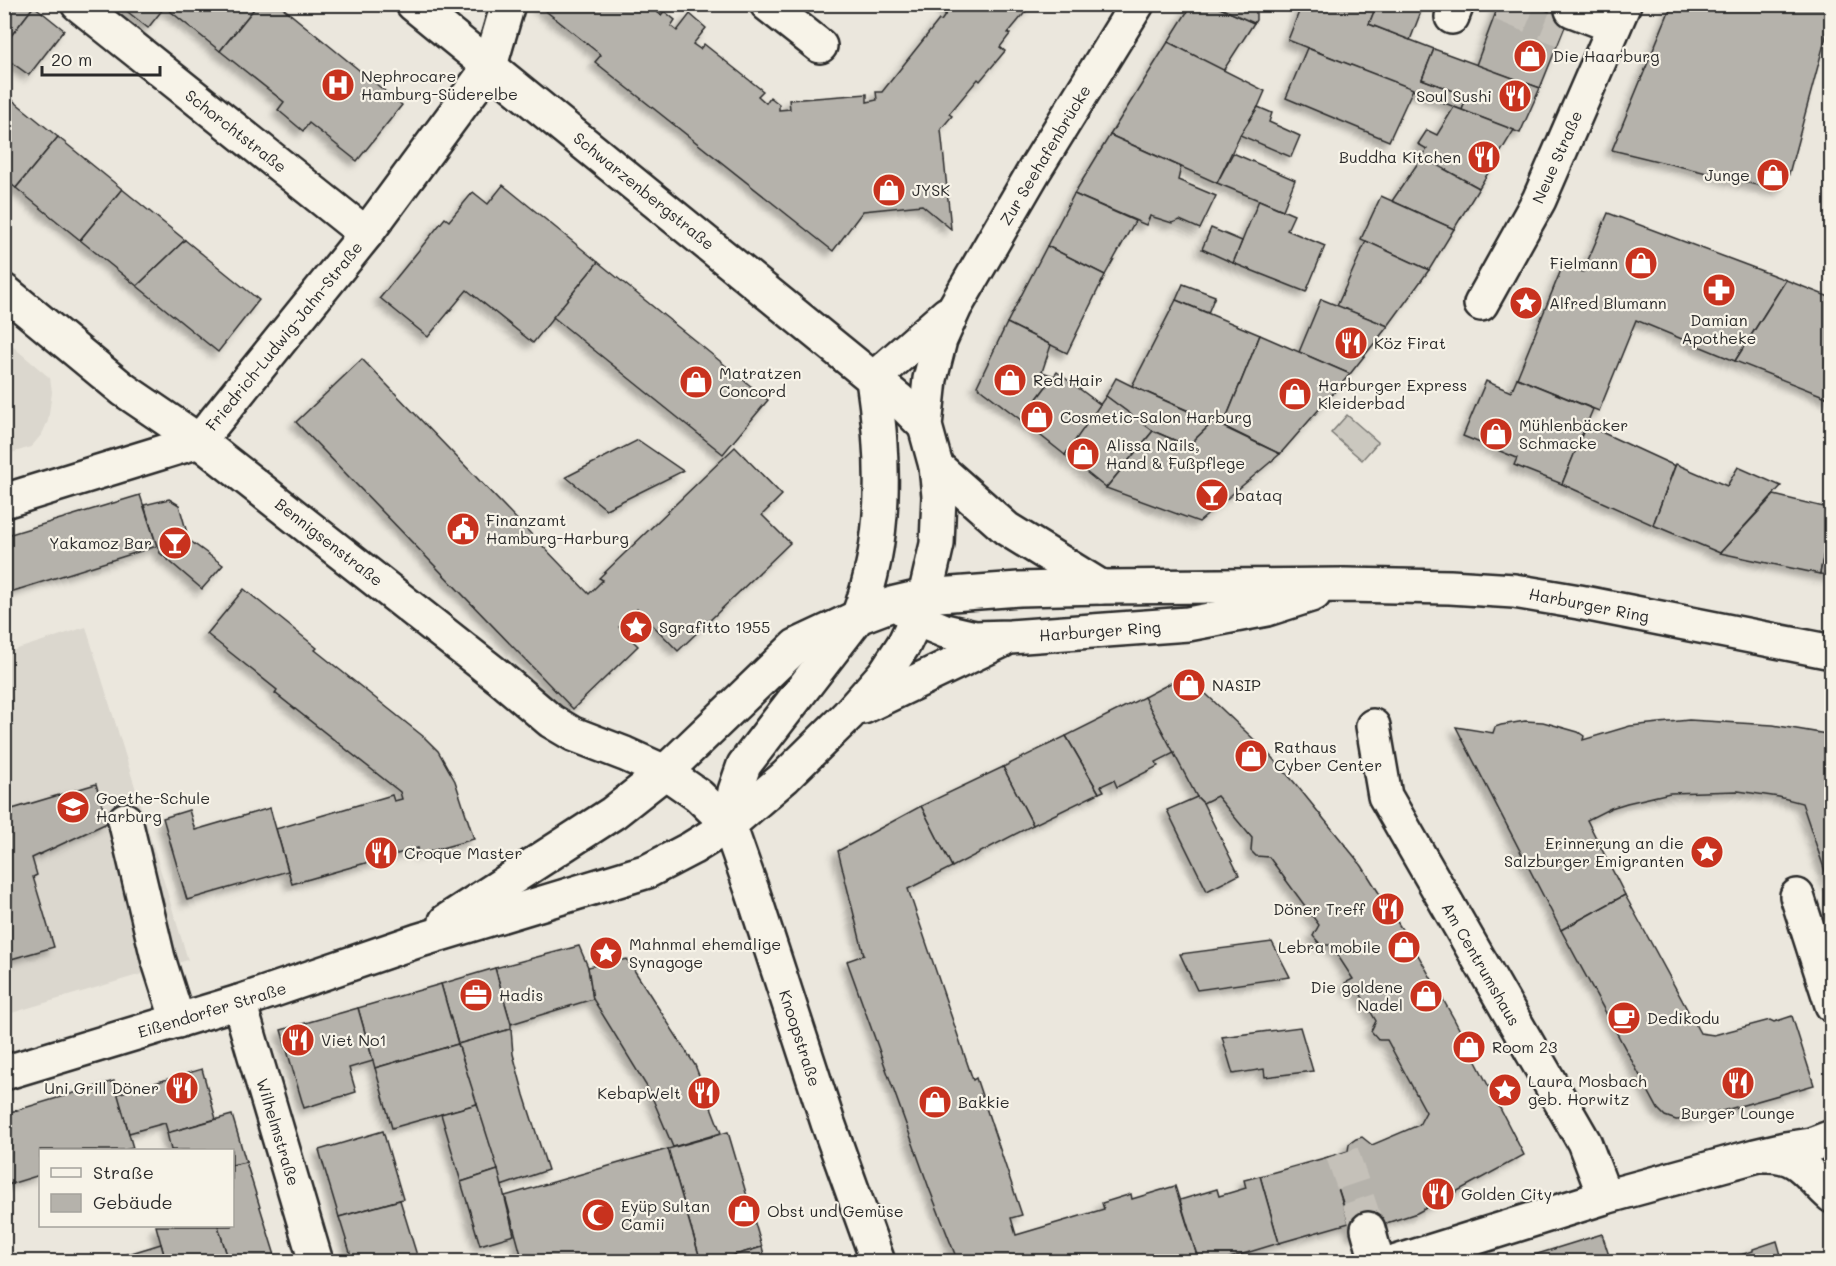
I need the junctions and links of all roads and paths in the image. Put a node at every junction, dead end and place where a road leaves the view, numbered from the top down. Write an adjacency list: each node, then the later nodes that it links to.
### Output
1 (78, 4): 10 (main road, Schorchtstraße)
2 (413, 4): 9 (main road, Schwarzenbergstraße)
3 (508, 4): 9 (main road)
4 (767, 4): 8 (main road)
5 (1137, 4): 13 (main road, Zur Seehafenbrücke)
6 (1568, 20): 7 (main road)
7 (1614, 26): 12 (main road, Neue Straße)
8 (820, 46)
9 (490, 66): 10 (main road, Friedrich-Ludwig-Jahn-Straße); 14 (main road, Schwarzenbergstraße)
10 (366, 234): 16 (main road, Friedrich-Ludwig-Jahn-Straße)
11 (4, 291): 16 (main road, Bennigsenstraße)
12 (1481, 304)
13 (955, 307): 14 (main road, Zur Seehafenbrücke); 15 (main road, Zur Seehafenbrücke)
14 (873, 379): 15 (main road, Schwarzenbergstraße); 19 (main road)
15 (925, 426): 17 (main road, Schwarzenbergstraße)
16 (199, 441): 18 (main road, Friedrich-Ludwig-Jahn-Straße); 29 (main road, Bennigsenstraße)
17 (936, 466): 21 (main road); 22 (main road, Schwarzenbergstraße)
18 (4, 501)
19 (875, 560): 22 (main road); 23 (main road); 25 (main road)
20 (1344, 585): 21 (main road, Harburger Ring); 24 (main road, Harburger Ring); 26 (main road, Harburger Ring)
21 (1101, 587): 22 (main road, Harburger Ring)
22 (912, 606): 23 (main road, Harburger Ring); 24 (main road, Harburger Ring); 27 (main road, Schwarzenbergstraße)
23 (858, 617): 25 (main road, Harburger Ring); 31 (main road)
24 (1010, 637): 27 (main road)
25 (796, 646): 29 (main road, Harburger Ring)
26 (1832, 652)
27 (848, 714): 31 (main road)
28 (1373, 726): 41 (main road, Am Centrumshaus)
29 (664, 772): 31 (main road, Knoopstraße); 33 (main road, Eißendorfer Straße)
30 (125, 820): 36 (main road)
31 (729, 825): 33 (main road, Eißendorfer Straße); 44 (main road, Knoopstraße)
32 (1797, 897): 35 (main road)
33 (417, 941): 34 (main road, Eißendorfer Straße)
34 (239, 1002): 36 (main road, Eißendorfer Straße); 43 (main road, Wilhelmstraße)
35 (1832, 1005)
36 (178, 1021): 37 (main road, Eißendorfer Straße)
37 (4, 1073)
38 (1832, 1137): 39 (main road)
39 (1755, 1156): 40 (main road); 41 (main road)
40 (1832, 1196)
41 (1605, 1197): 46 (main road)
42 (1368, 1229): 45 (main road)
43 (316, 1262)
44 (878, 1262)
45 (1377, 1262)
46 (1396, 1262)

